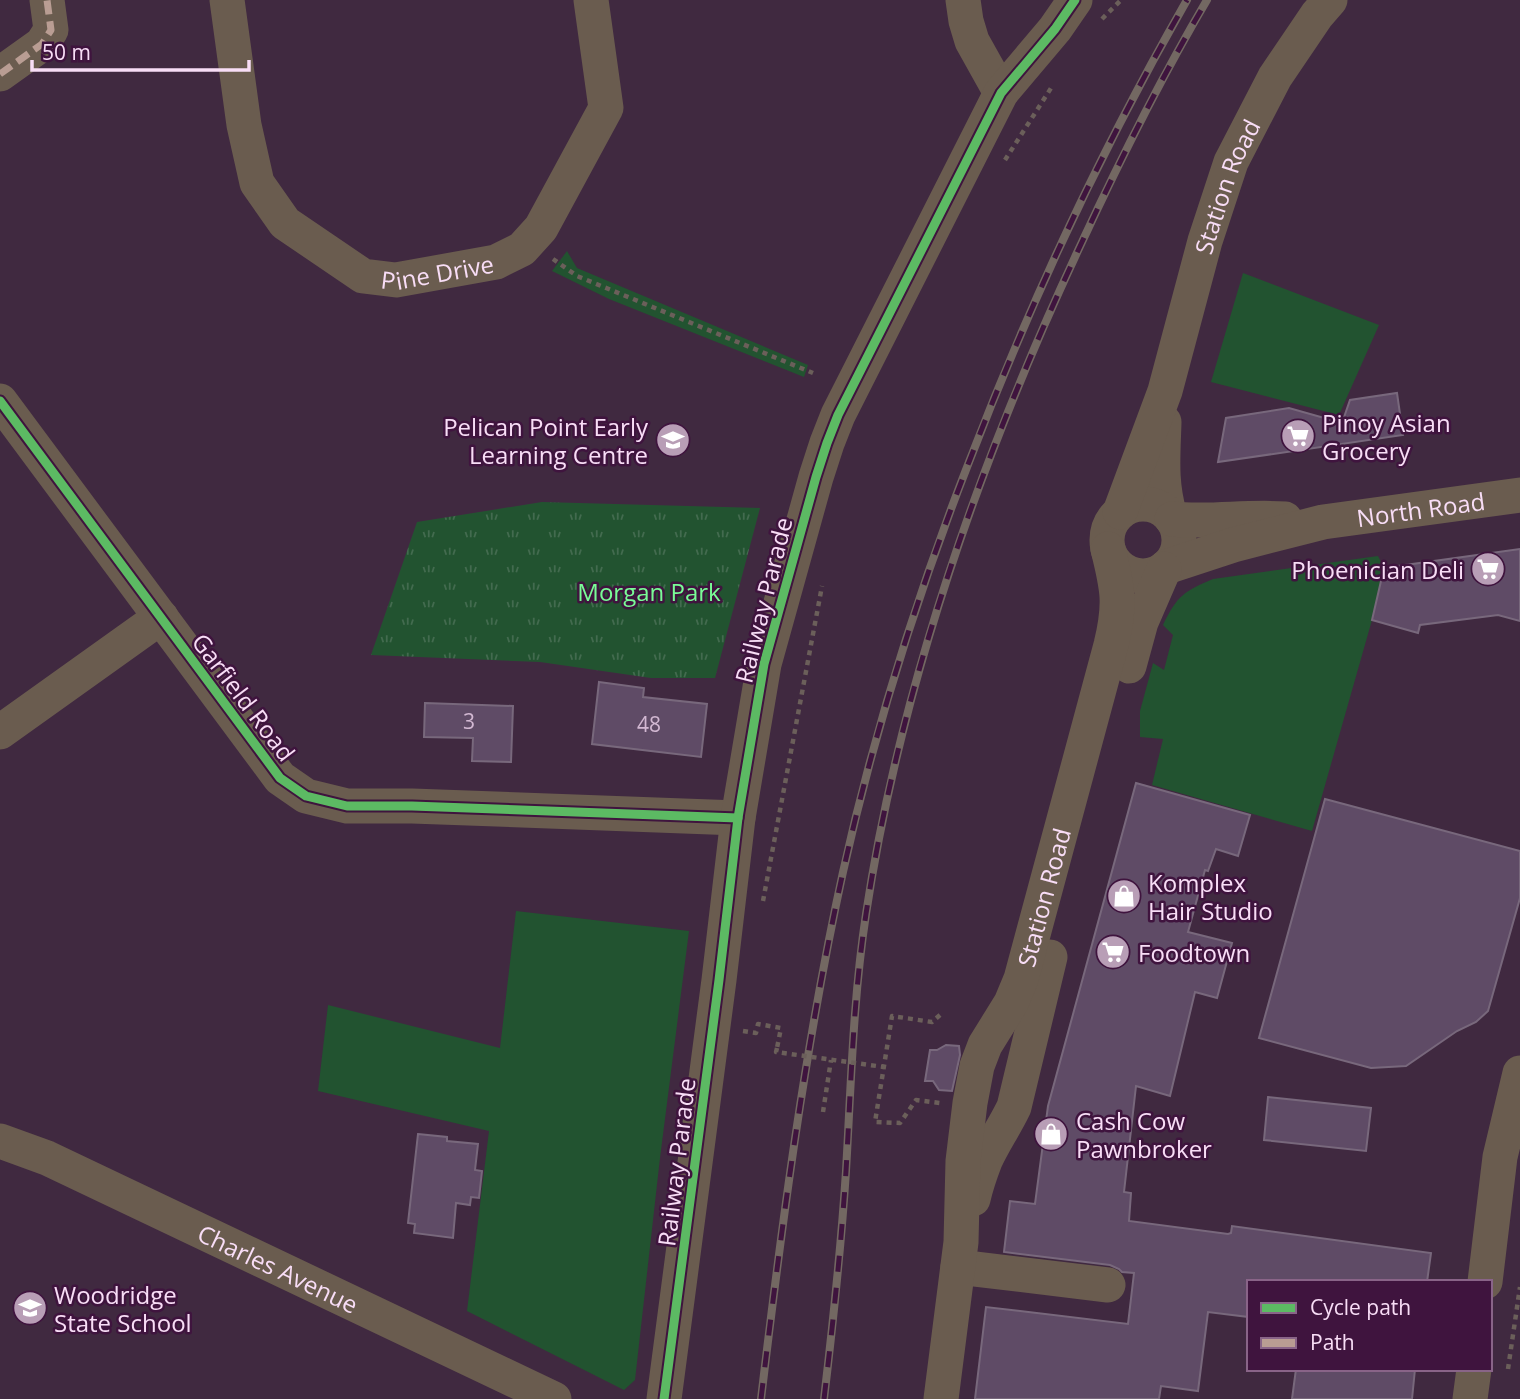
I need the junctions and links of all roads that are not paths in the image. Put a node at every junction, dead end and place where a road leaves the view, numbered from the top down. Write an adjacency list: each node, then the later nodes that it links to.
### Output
1 (47, 0): 7 (street)
2 (227, 0): 3 (street, Pine Drive)
3 (591, 0)
4 (963, 0): 8 (street)
5 (1330, 0): 9 (street, Station Road)
6 (1088, 10): 8 (street, Railway Parade)
7 (0, 74)
8 (1001, 93): 19 (street, Railway Parade)
9 (1165, 391): 12 (street, Station Road); 13 (street, Station Road)
10 (0, 401): 17 (street, Garfield Road)
11 (1520, 495): 14 (street, North Road)
12 (1120, 512): 13 (street); 15 (street)
13 (1171, 517): 14 (street, North Road); 16 (street)
14 (1323, 522): 16 (street, North Road)
15 (1108, 549): 16 (street); 21 (street, Station Road)
16 (1165, 568): 22 (street, Station Road)
17 (161, 617): 18 (street); 19 (street, Garfield Road)
18 (0, 732)
19 (738, 818): 29 (street, Railway Parade)
20 (1520, 1073): 25 (street)
21 (970, 1103): 22 (street); 24 (street, Station Road)
22 (1014, 1107): 24 (street, Station Road)
23 (0, 1141): 28 (street, Charles Avenue)
24 (959, 1254): 26 (street); 30 (street, Station Road)
25 (1485, 1280)
26 (1108, 1284)
27 (1490, 1371): 31 (street)
28 (554, 1399)
29 (664, 1399)
30 (942, 1399)
31 (1470, 1399)

